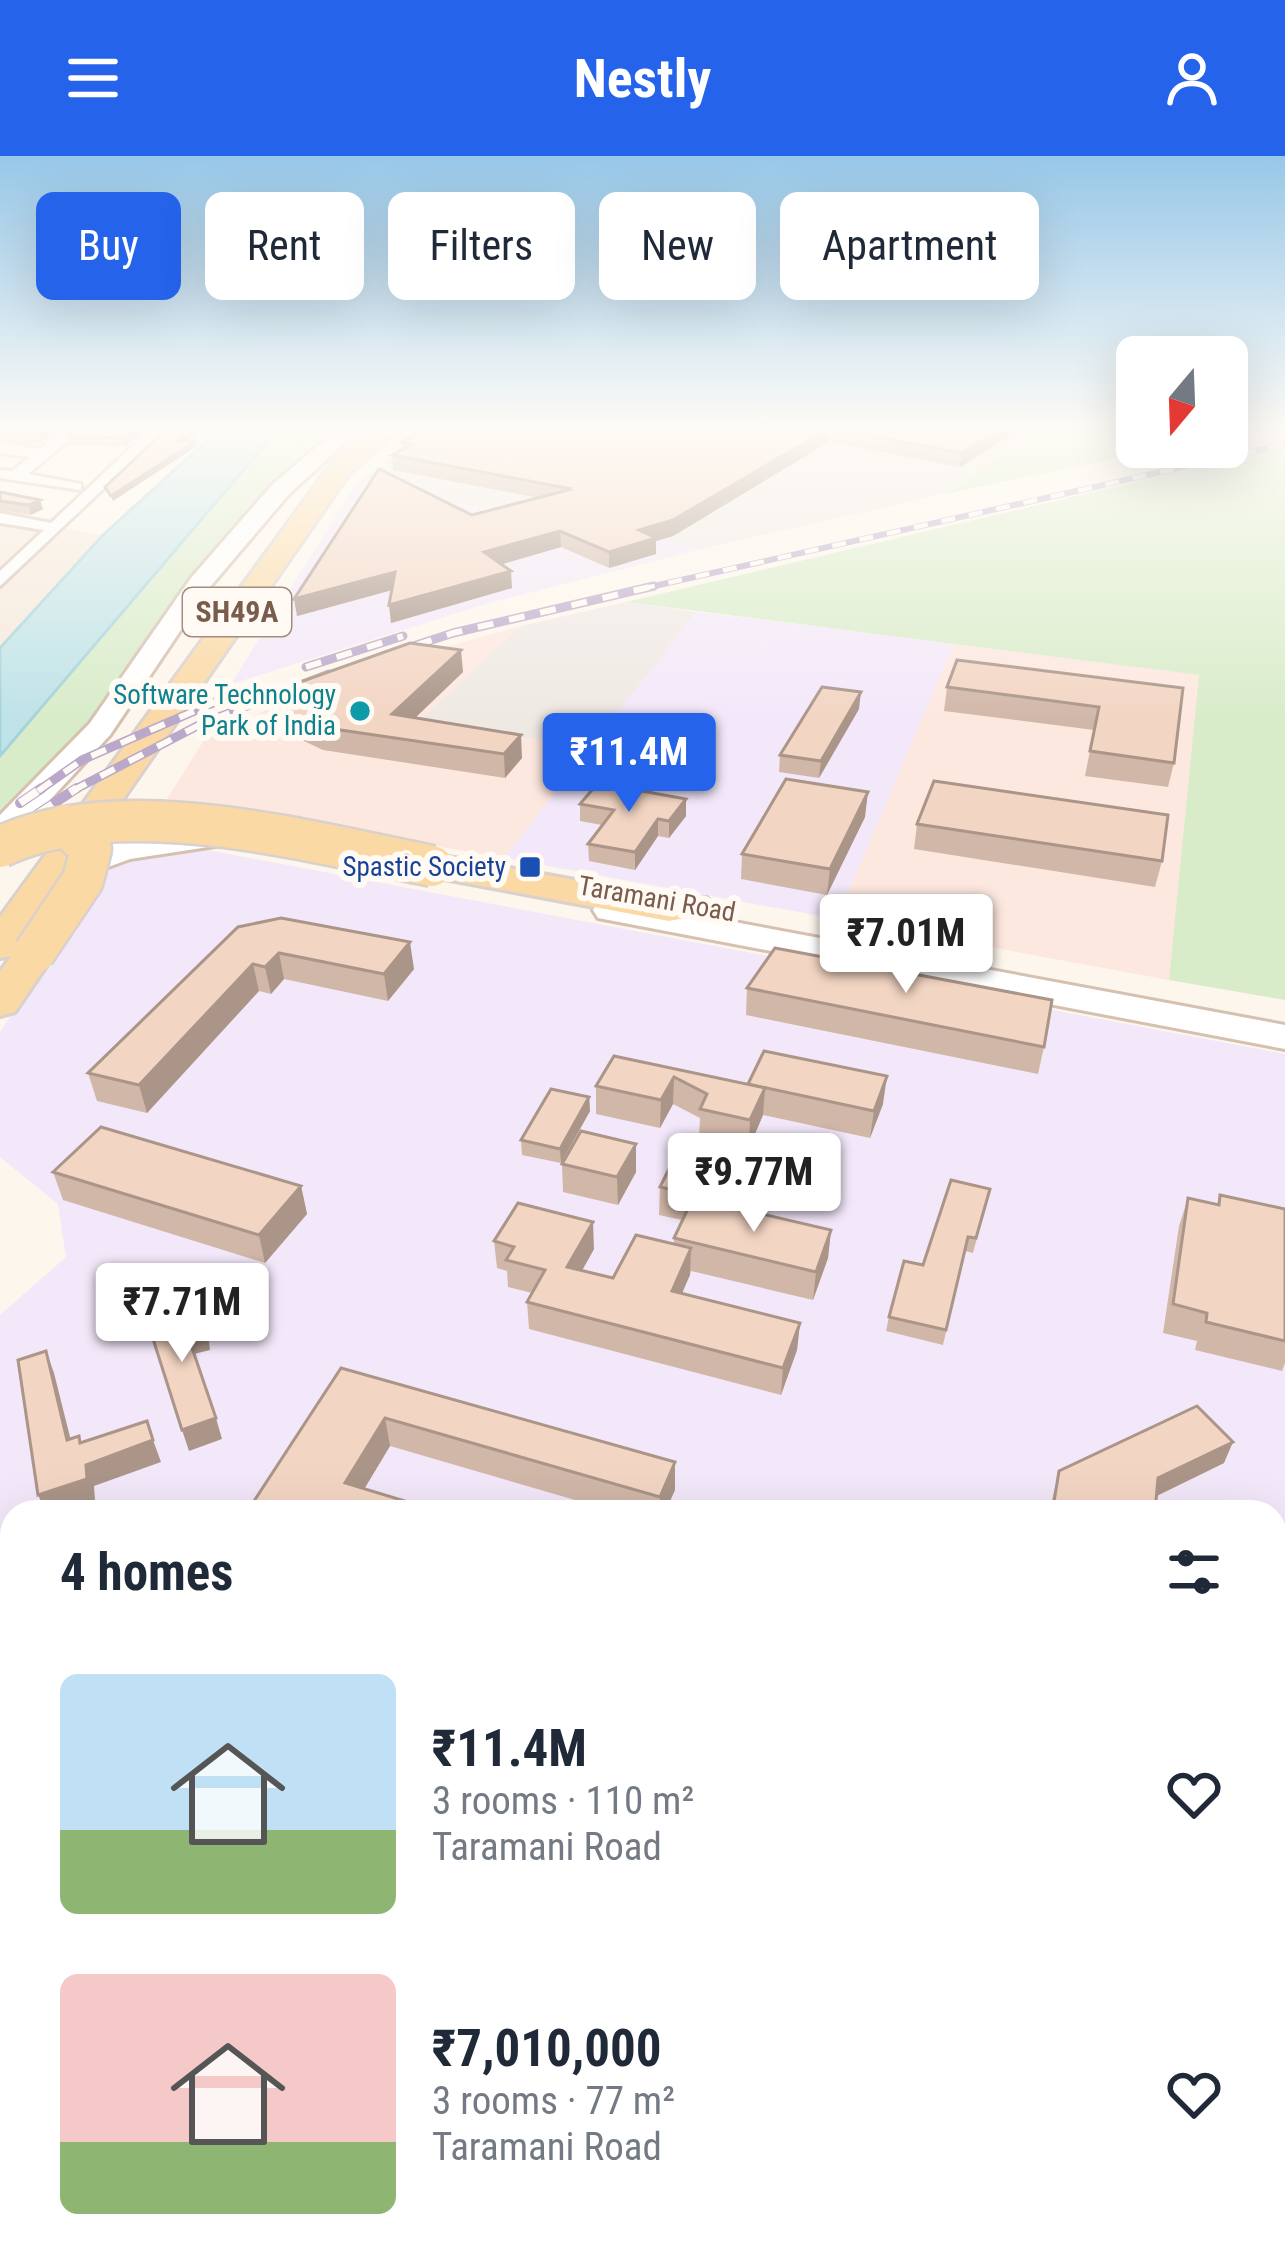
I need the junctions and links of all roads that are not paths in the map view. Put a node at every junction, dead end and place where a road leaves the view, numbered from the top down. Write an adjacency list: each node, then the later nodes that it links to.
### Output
1 (44, 525): 5 (street)
2 (59, 525): 6 (street)
3 (250, 525): 7 (street)
4 (292, 525): 7 (main road, SH49A)
5 (0, 555)
6 (0, 580)
7 (211, 617): 9 (main road, SH49A); 10 (street); 14 (main road)
8 (151, 813): 9 (street, Taramani Road); 12 (street); 15 (street, Taramani Road)
9 (81, 818): 11 (main road, bridge); 13 (main road); 15 (main road, bridge); 17 (main road, bridge)
10 (0, 834)
11 (0, 847)
12 (123, 850): 13 (street, Taramani Road); 19 (street, Taramani Road)
13 (46, 881): 16 (main road)
14 (0, 887)
15 (693, 906): 18 (street, Taramani Road)
16 (0, 946)
17 (0, 1004)
18 (1285, 1015)
19 (1285, 1037)

